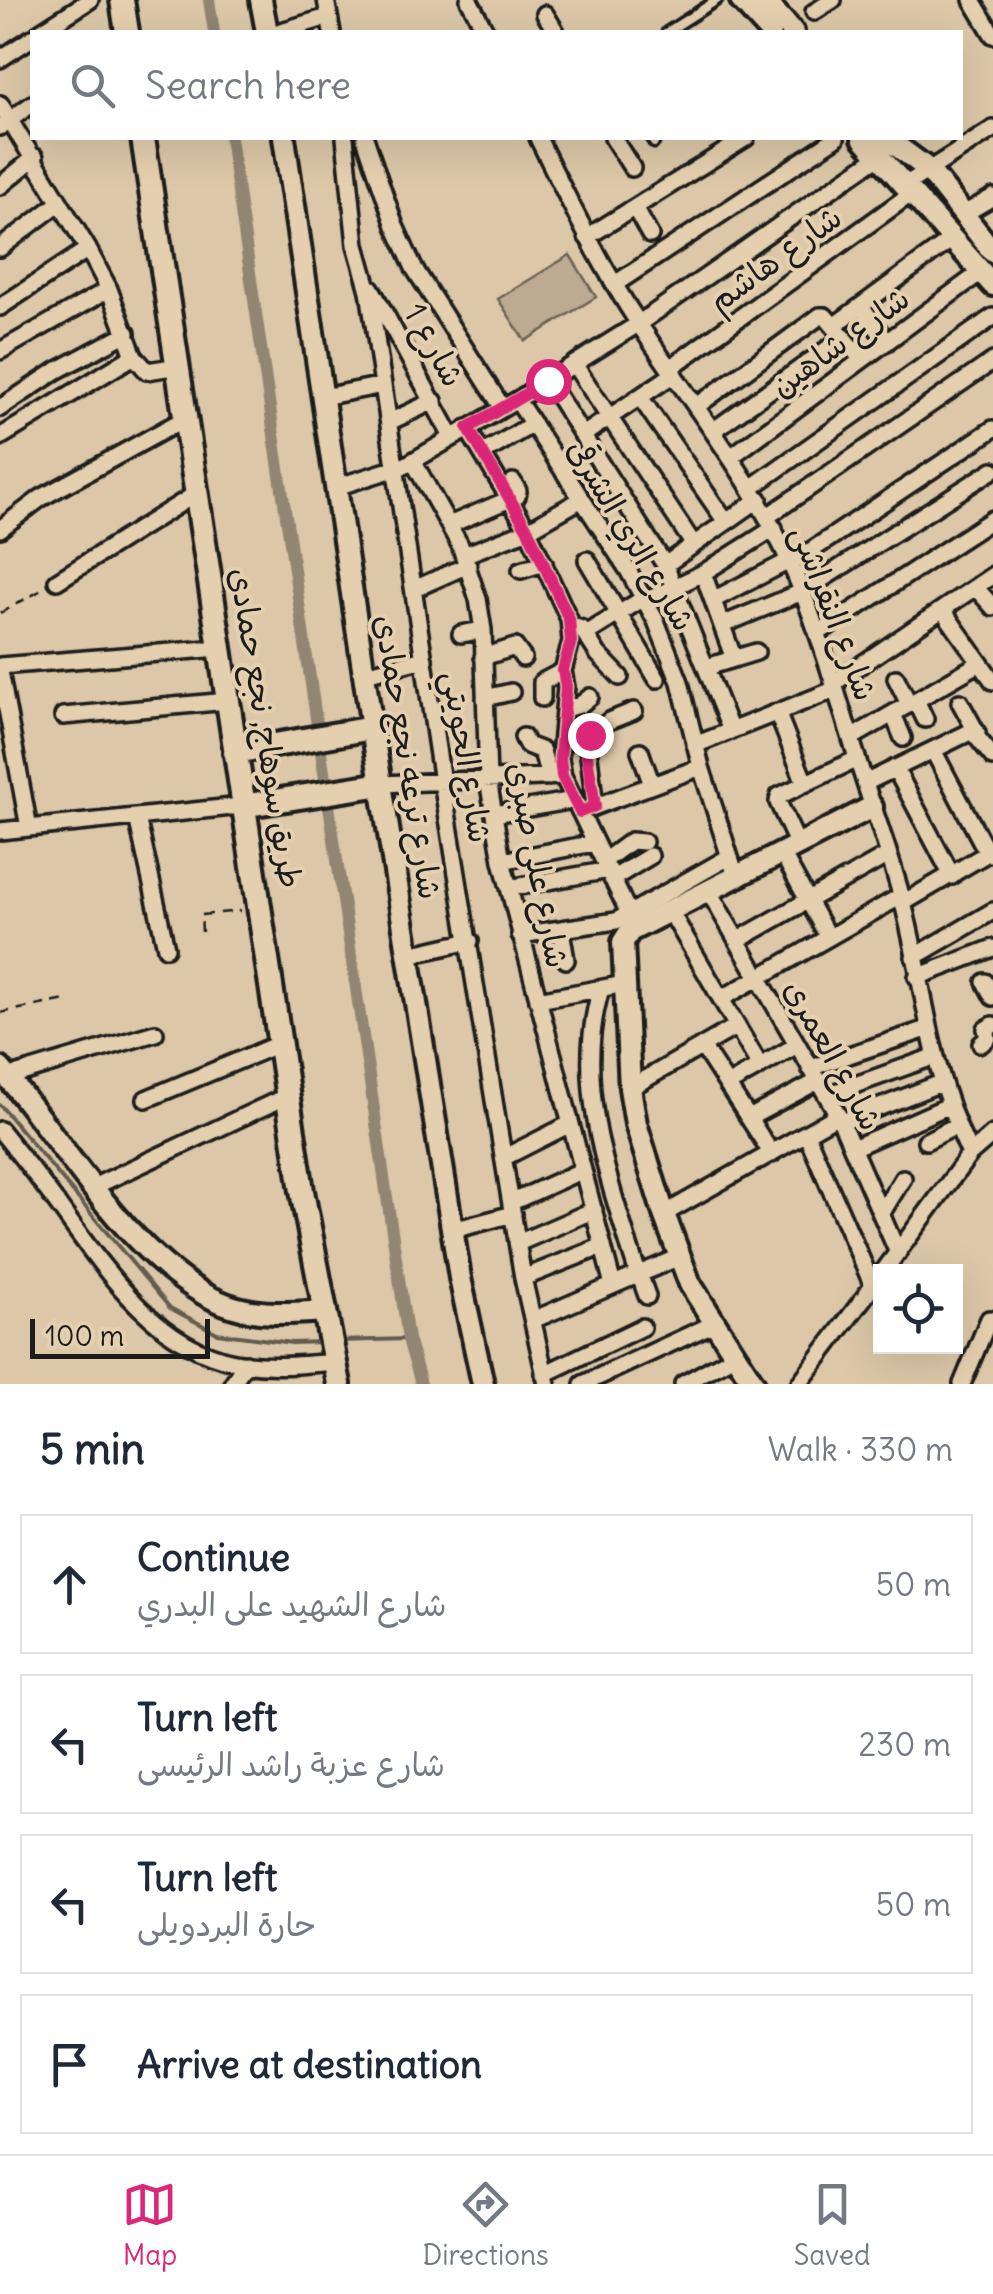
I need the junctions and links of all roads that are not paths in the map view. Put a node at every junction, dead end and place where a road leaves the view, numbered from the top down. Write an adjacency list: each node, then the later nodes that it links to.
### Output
1 (90, 0): 13 (street)
2 (122, 0): 14 (main road)
3 (261, 0): 15 (street)
4 (717, 0): 19 (lane)
5 (741, 0): 11 (street)
6 (833, 0): 9 (street)
7 (972, 0): 21 (street)
8 (476, 2): 17 (street)
9 (814, 12)
10 (544, 14): 18 (street)
11 (766, 15): 20 (street)
12 (329, 16): 16 (street)
13 (43, 30)
14 (127, 30)
15 (266, 30)
16 (284, 30)
17 (485, 30)
18 (555, 30)
19 (669, 30)
20 (789, 30)
21 (993, 35)
22 (30, 39): 23 (street)
23 (0, 59)
24 (0, 104): 26 (street)
25 (30, 105): 26 (street)
26 (4, 123): 37 (street)
27 (993, 130): 39 (street, شارع هاشم)
28 (143, 140): 68 (main road, طريق سوهاج, نجع حمادى)
29 (284, 140): 72 (street, شارع ترعه نجع حمادى)
30 (345, 140): 53 (street, شارع الحويتي)
31 (366, 140): 75 (street, شارع الري الشرقى)
32 (539, 140): 47 (street, شارع النقراشى)
33 (615, 140): 38 (street)
34 (743, 140): 44 (street)
35 (833, 140): 54 (street)
36 (882, 147): 39 (street); 41 (street); 59 (street)
37 (35, 158): 40 (street); 43 (street)
38 (632, 168)
39 (928, 170): 41 (street, شارع هاشم); 45 (street)
40 (0, 186)
41 (908, 189): 49 (street); 69 (street, شارع هاشم)
42 (993, 196): 45 (street)
43 (59, 203): 50 (street); 51 (street)
44 (636, 208): 46 (street); 47 (street)
45 (964, 214): 48 (street)
46 (650, 235)
47 (587, 236): 54 (street, شارع النقراشى)
48 (988, 245): 49 (street)
49 (957, 246): 52 (street); 56 (street)
50 (0, 248)
51 (88, 250): 55 (street); 57 (street)
52 (987, 278): 62 (street, شارع شاهين)
53 (367, 280): 71 (street, شارع الحويتي); 74 (street, شارع 1)
54 (615, 284): 59 (street, شارع النقراشى)
55 (109, 290): 61 (street); 63 (street)
56 (861, 306): 60 (street); 62 (street)
57 (0, 307)
58 (993, 317): 96 (street)
59 (638, 324): 67 (street); 69 (street, شارع النقراشى)
60 (839, 331): 65 (street); 76 (street); 84 (street)
61 (127, 334): 64 (street); 77 (street)
62 (887, 342): 65 (street, شارع شاهين)
63 (0, 351)
64 (134, 356): 68 (street); 86 (street)
65 (862, 360): 89 (street, شارع شاهين)
66 (993, 361): 101 (street)
67 (574, 364): 70 (street); 78 (street)
68 (178, 366): 79 (main road, طريق سوهاج, نجع حمادى)
69 (672, 371): 73 (street, شارع هاشم); 76 (street, شارع النقراشى)
70 (548, 381): 75 (street); 85 (street)
71 (383, 385): 72 (street); 80 (street, شارع الحويتي)
72 (324, 397): 94 (street, شارع ترعه نجع حمادى)
73 (640, 397): 78 (street, شارع هاشم); 100 (street)
74 (434, 401): 80 (street); 87 (street, شارع 1)
75 (510, 404): 81 (street, شارع الري الشرقى); 82 (street)
76 (697, 406): 84 (street, شارع النقراشى)
77 (0, 408)
78 (609, 417): 85 (street, شارع هاشم); 105 (street)
79 (186, 418): 95 (main road, طريق سوهاج, نجع حمادى); 103 (street)
80 (389, 422): 91 (street, شارع الحويتي)
81 (533, 424): 88 (street); 97 (street, شارع الري الشرقى)
82 (468, 428): 87 (street); 88 (street)
83 (993, 428): 109 (street)
84 (714, 430): 89 (street, شارع النقراشى)
85 (582, 435): 110 (street)
86 (0, 437)
87 (452, 438): 90 (street)
88 (483, 454): 98 (street)
89 (732, 456): 96 (street, شارع النقراشى)
90 (412, 462): 91 (street); 102 (street, شارع على صبرى)
91 (396, 470): 94 (street); 117 (street, شارع الحويتي)
92 (993, 470): 118 (street)
93 (513, 482): 98 (street)
94 (336, 486): 140 (street, شارع ترعه نجع حمادى)
95 (198, 493): 114 (street); 130 (main road, طريق سوهاج, نجع حمادى)
96 (755, 493): 100 (street); 101 (street, شارع النقراشى)
97 (582, 499): 104 (street); 119 (street, شارع الري الشرقى)
98 (511, 500): 102 (street); 104 (street)
99 (993, 519): 127 (street)
100 (726, 522): 105 (street)
101 (771, 522): 109 (street, شارع النقراشى); 112 (street)
102 (449, 526): 106 (street, شارع على صبرى)
103 (0, 529)
104 (528, 530): 106 (street); 108 (street)
105 (694, 544): 110 (street)
106 (466, 560): 117 (street); 126 (street, شارع على صبرى)
107 (587, 560): 123 (street)
108 (544, 563): 111 (street); 124 (street)
109 (790, 563): 118 (street, شارع النقراشى); 120 (street)
110 (665, 564): 115 (street)
111 (521, 570)
112 (703, 573): 115 (street); 120 (street)
113 (993, 576): 116 (street)
114 (58, 582)
115 (675, 588): 119 (street); 137 (street)
116 (976, 588): 121 (street); 122 (street)
117 (414, 589): 134 (street, شارع الحويتي)
118 (802, 592): 125 (street); 127 (street, شارع النقراشى)
119 (645, 599): 123 (street); 165 (street, شارع الري الشرقى)
120 (713, 600): 125 (street)
121 (993, 606)
122 (944, 612): 136 (street); 145 (street)
123 (618, 614): 129 (street); 143 (street)
124 (570, 625): 129 (street); 139 (street)
125 (722, 625): 135 (street)
126 (482, 630): 128 (street); 132 (street, شارع على صبرى)
127 (818, 633): 145 (street, شارع النقراشى)
128 (461, 634)
129 (586, 634): 141 (street)
130 (220, 648): 138 (street); 149 (main road, طريق سوهاج, نجع حمادى)
131 (756, 652): 135 (street)
132 (484, 657): 133 (street); 147 (street, شارع على صبرى)
133 (523, 658)
134 (424, 659): 140 (street); 175 (street, شارع الحويتي)
135 (734, 659): 137 (street)
136 (980, 663): 144 (street); 150 (street)
137 (706, 667): 160 (street)
138 (0, 668): 185 (street)
139 (563, 670): 148 (street); 153 (street)
140 (365, 674): 159 (street, شارع ترعه نجع حمادى)
141 (620, 677)
142 (896, 678): 150 (street)
143 (657, 679)
144 (993, 682)
145 (835, 686): 155 (street); 163 (street, شارع النقراشى)
146 (590, 697): 153 (street)
147 (485, 698): 152 (street); 174 (street, شارع على صبرى)
148 (542, 698)
149 (228, 701): 157 (street); 168 (main road, طريق سوهاج, نجع حمادى)
150 (913, 702): 156 (street); 158 (street)
151 (960, 702): 161 (street)
152 (512, 710)
153 (564, 710): 173 (street)
154 (634, 711): 181 (street)
155 (777, 712): 160 (street); 176 (street)
156 (893, 714): 163 (street); 164 (street)
157 (63, 716)
158 (925, 719)
159 (372, 728): 168 (main road); 178 (street, شارع ترعه نجع حمادى)
160 (731, 731): 165 (street)
161 (977, 733): 166 (street); 169 (street)
162 (523, 737): 173 (street)
163 (851, 738): 170 (street, شارع النقراشى)
164 (902, 738)
165 (696, 745): 171 (street, شارع الري الشرقى)
166 (933, 750): 172 (street); 190 (street)
167 (640, 751): 179 (street)
168 (235, 752): 180 (main road, طريق سوهاج, نجع حمادى)
169 (993, 757)
170 (857, 759): 176 (street); 177 (street, شارع النقراشى)
171 (701, 767): 179 (street); 193 (street, شارع الري الشرقى)
172 (895, 768): 177 (street); 195 (street)
173 (556, 777): 174 (street); 181 (street)
174 (488, 780): 175 (street); 183 (street, شارع على صبرى)
175 (442, 782): 178 (street); 207 (street, شارع الحويتي)
176 (806, 782): 189 (street)
177 (865, 783): 182 (street, شارع النقراشى)
178 (382, 784): 180 (main road); 210 (street, شارع ترعه نجع حمادى)
179 (652, 785): 181 (street)
180 (242, 806): 184 (street); 225 (main road, طريق سوهاج, نجع حمادى)
181 (583, 806): 183 (street); 187 (street)
182 (872, 807): 189 (street); 191 (street, شارع النقراشى)
183 (494, 814): 192 (street, شارع على صبرى)
184 (137, 817): 185 (street); 208 (street)
185 (29, 828): 186 (street)
186 (0, 832)
187 (594, 843): 192 (street); 194 (street)
188 (647, 849): 194 (street)
189 (790, 849): 193 (street); 199 (street)
190 (990, 852): 195 (street)
191 (888, 855): 198 (street, شارع النقراشى); 199 (street)
192 (502, 861): 196 (street, شارع على صبرى)
193 (732, 867): 197 (street); 202 (street)
194 (608, 870): 196 (street); 202 (street)
195 (952, 876): 198 (street)
196 (508, 888): 204 (street, شارع على صبرى)
197 (708, 890): 200 (street); 206 (street, شارع العمرى)
198 (902, 899): 205 (street); 211 (street, شارع النقراشى)
199 (808, 900): 205 (street); 206 (street)
200 (670, 911): 202 (street); 219 (street)
201 (993, 911): 211 (street)
202 (633, 922): 203 (street); 216 (street)
203 (561, 930): 204 (street); 212 (street)
204 (520, 936): 220 (street, شارع على صبرى)
205 (828, 938): 214 (street)
206 (738, 940): 214 (street, شارع العمرى)
207 (470, 941): 210 (street); 250 (street, شارع الحويتي)
208 (166, 948)
209 (992, 950): 213 (street)
210 (408, 955): 258 (street, شارع ترعه نجع حمادى)
211 (914, 957): 213 (street, شارع النقراشى)
212 (566, 960)
213 (918, 977): 223 (street, شارع النقراشى)
214 (760, 979): 219 (street); 227 (street, شارع العمرى)
215 (985, 982): 218 (street)
216 (625, 984): 217 (street); 235 (street)
217 (601, 988): 220 (street); 265 (street)
218 (993, 997)
219 (721, 999): 222 (street)
220 (538, 1000): 241 (street, شارع على صبرى)
221 (993, 1025): 226 (street)
222 (737, 1026): 228 (street); 230 (street)
223 (927, 1029): 229 (street, شارع النقراشى); 232 (street)
224 (154, 1033): 231 (street)
225 (280, 1043): 236 (main road, طريق سوهاج, نجع حمادى); 237 (street)
226 (981, 1044)
227 (797, 1045): 230 (street); 232 (street, شارع العمرى)
228 (702, 1046): 234 (street); 235 (street)
229 (933, 1057): 232 (street); 233 (street, شارع النقراشى)
230 (760, 1066): 234 (street)
231 (4, 1072): 253 (street)
232 (818, 1081): 239 (street); 240 (street, شارع العمرى)
233 (941, 1083): 238 (street, شارع النقراشى); 240 (street)
234 (727, 1085): 239 (street)
235 (630, 1088): 256 (street)
236 (287, 1096): 253 (street); 274 (main road, طريق سوهاج, نجع حمادى)
237 (146, 1099)
238 (948, 1106): 242 (street, شارع النقراشى); 247 (street)
239 (748, 1118): 248 (street)
240 (840, 1118): 244 (street); 247 (street, شارع العمرى)
241 (570, 1124): 250 (street); 251 (street, شارع على صبرى)
242 (956, 1126): 246 (street); 249 (street, شارع النقراشى)
243 (0, 1130): 276 (street)
244 (806, 1133): 248 (street); 264 (street)
245 (992, 1137): 249 (street)
246 (926, 1141)
247 (853, 1148): 257 (street, شارع العمرى)
248 (772, 1154): 256 (street)
249 (970, 1154): 261 (street)
250 (505, 1157): 254 (street, شارع الحويتي)
251 (583, 1170): 254 (street); 255 (street, شارع على صبرى)
252 (902, 1178): 257 (street)
253 (93, 1187): 274 (street)
254 (513, 1208): 258 (street); 259 (street, شارع الحويتي)
255 (594, 1210): 259 (street); 260 (street, شارع على صبرى)
256 (664, 1214): 262 (street)
257 (881, 1214): 261 (street, شارع العمرى)
258 (453, 1230): 279 (street, شارع ترعه نجع حمادى)
259 (518, 1243): 266 (street, شارع الحويتي)
260 (603, 1246): 266 (street); 267 (street, شارع على صبرى)
261 (898, 1253): 263 (street)
262 (679, 1257): 265 (street); 272 (street)
263 (890, 1264)
264 (873, 1266)
265 (639, 1274): 267 (street); 269 (street)
266 (523, 1278): 271 (street, شارع الحويتي)
267 (613, 1285): 271 (street)
268 (873, 1286): 283 (street)
269 (647, 1296)
270 (988, 1319): 284 (street)
271 (532, 1320): 277 (street, شارع الحويتي)
272 (713, 1324): 275 (street); 280 (street)
273 (642, 1327): 277 (street)
274 (332, 1347): 276 (street)
275 (734, 1356): 281 (street); 282 (street)
276 (246, 1363): 278 (street)
277 (546, 1379)
278 (232, 1384)
279 (482, 1384)
280 (583, 1384)
281 (683, 1384)
282 (754, 1384)
283 (799, 1384)
284 (962, 1384)

